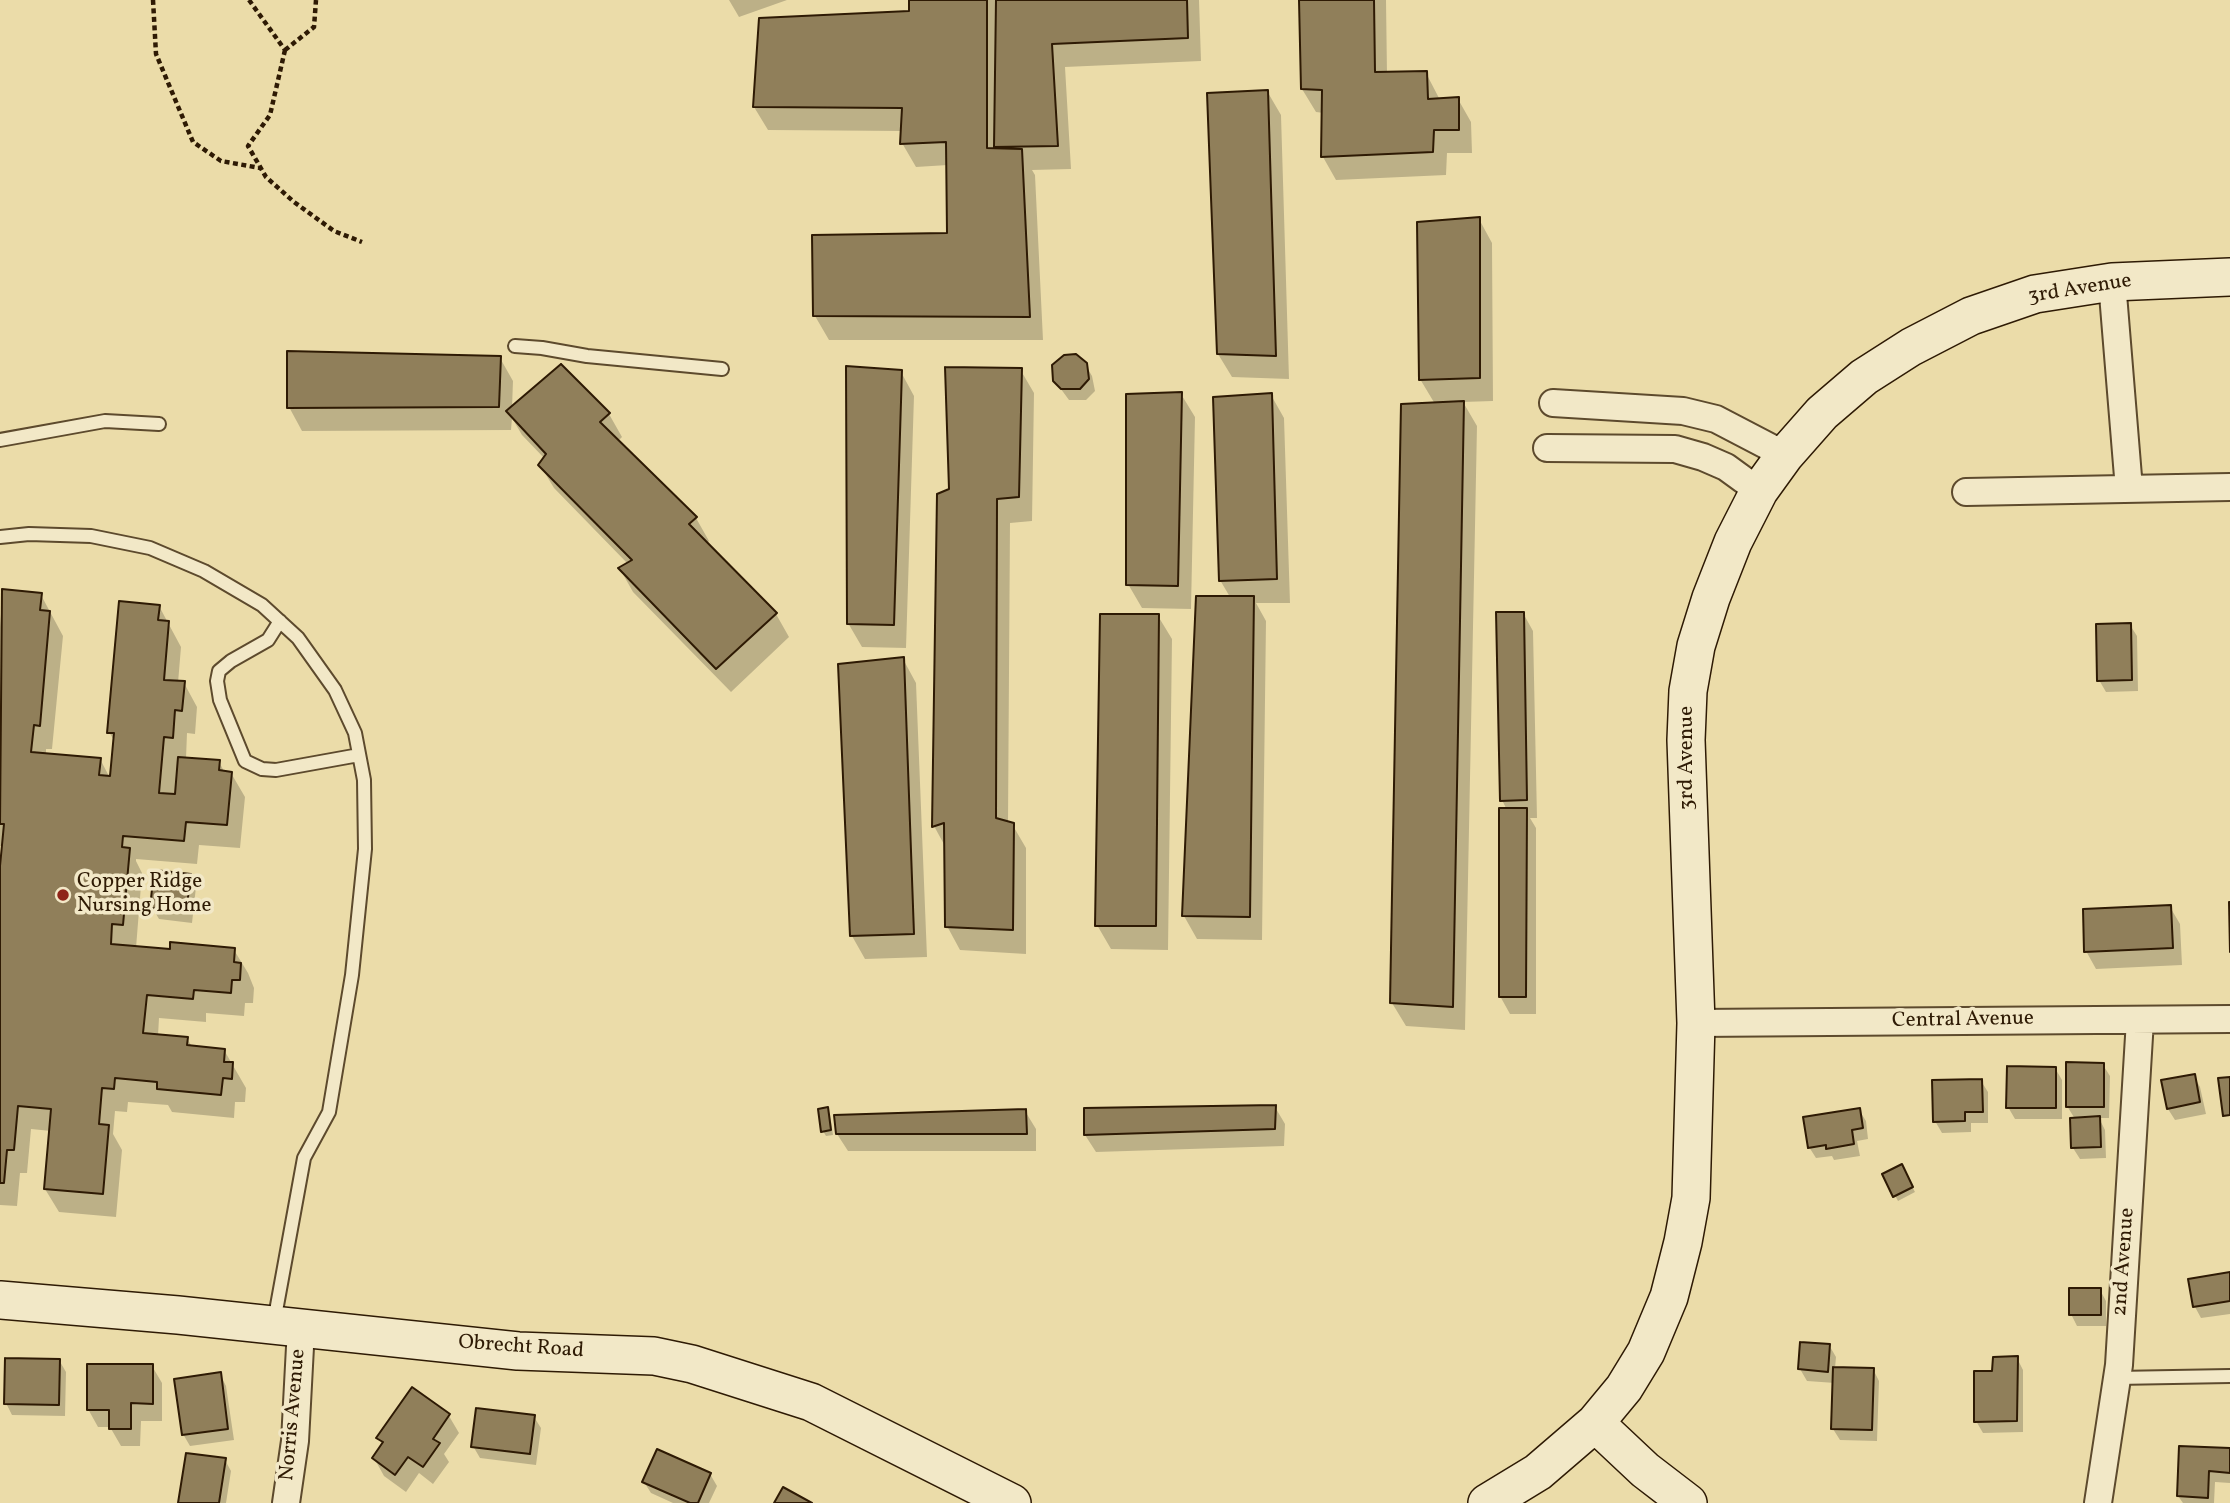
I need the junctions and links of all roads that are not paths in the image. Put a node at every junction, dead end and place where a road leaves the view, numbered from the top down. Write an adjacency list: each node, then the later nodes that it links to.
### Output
1 (2230, 277): 2 (street, 3rd Avenue)
2 (2112, 282): 9 (street, 3rd Avenue); 11 (street)
3 (515, 346): 4 (lane)
4 (722, 369)
5 (1553, 403): 9 (street)
6 (159, 424): 7 (lane)
7 (0, 440)
8 (1547, 448): 12 (street)
9 (1785, 455): 12 (street, 3rd Avenue)
10 (2230, 487): 11 (street)
11 (2129, 489): 13 (street)
12 (1759, 491): 19 (street, 3rd Avenue)
13 (1966, 492)
14 (0, 537): 15 (lane)
15 (280, 621): 16 (lane); 16 (lane)
16 (359, 755): 21 (lane)
17 (2230, 1018): 18 (street, Central Avenue)
18 (2140, 1020): 19 (street, Central Avenue); 23 (street, 2nd Avenue)
19 (1696, 1023): 24 (street, 3rd Avenue)
20 (0, 1300): 21 (street, Obrecht Road)
21 (287, 1326): 25 (street, Norris Avenue); 26 (street, Obrecht Road)
22 (2230, 1376): 23 (lane)
23 (2116, 1378): 29 (street, 2nd Avenue)
24 (1595, 1423): 27 (street, 3rd Avenue); 28 (street)
25 (286, 1503)
26 (1012, 1503)
27 (1487, 1503)
28 (1688, 1503)
29 (2098, 1503)

